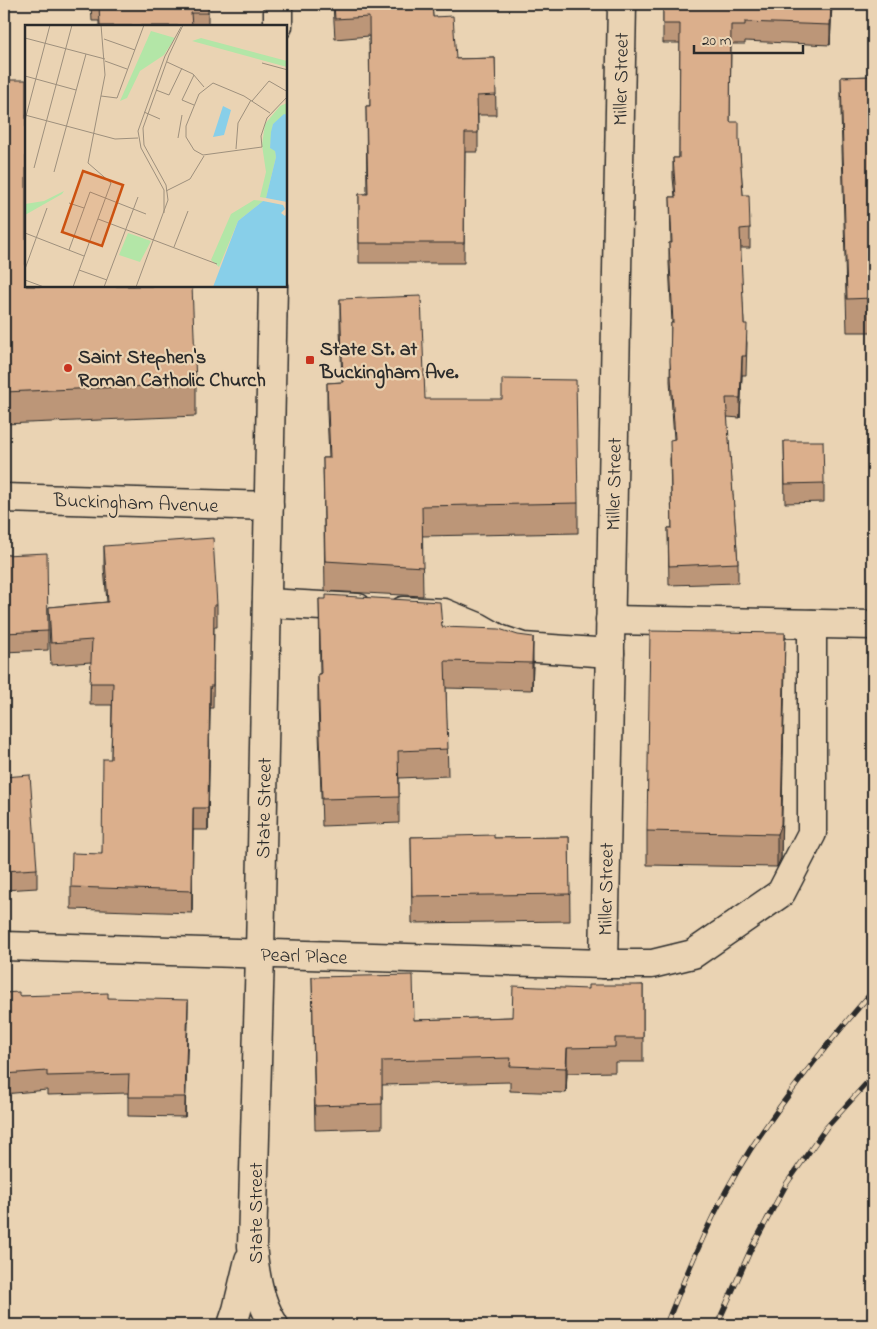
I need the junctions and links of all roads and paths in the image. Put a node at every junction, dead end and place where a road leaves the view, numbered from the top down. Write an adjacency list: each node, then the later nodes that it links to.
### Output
1 (278, 4): 3 (street)
2 (622, 4): 8 (street, Miller Street)
3 (278, 25)
4 (273, 288): 6 (street, State Street)
5 (4, 498): 6 (street, Buckingham Avenue)
6 (269, 506): 7 (street, State Street)
7 (267, 603): 11 (street); 13 (street, State Street)
8 (610, 620): 9 (street); 11 (street, Miller Street)
9 (812, 624): 10 (street); 14 (street, Pearl Place)
10 (873, 625)
11 (610, 653): 14 (street, Miller Street)
12 (4, 946): 13 (street, Pearl Place)
13 (260, 953): 14 (street, Pearl Place); 15 (street, State Street)
14 (604, 964)
15 (252, 1246): 16 (street); 17 (street, State Street)
16 (232, 1325)
17 (274, 1325)

